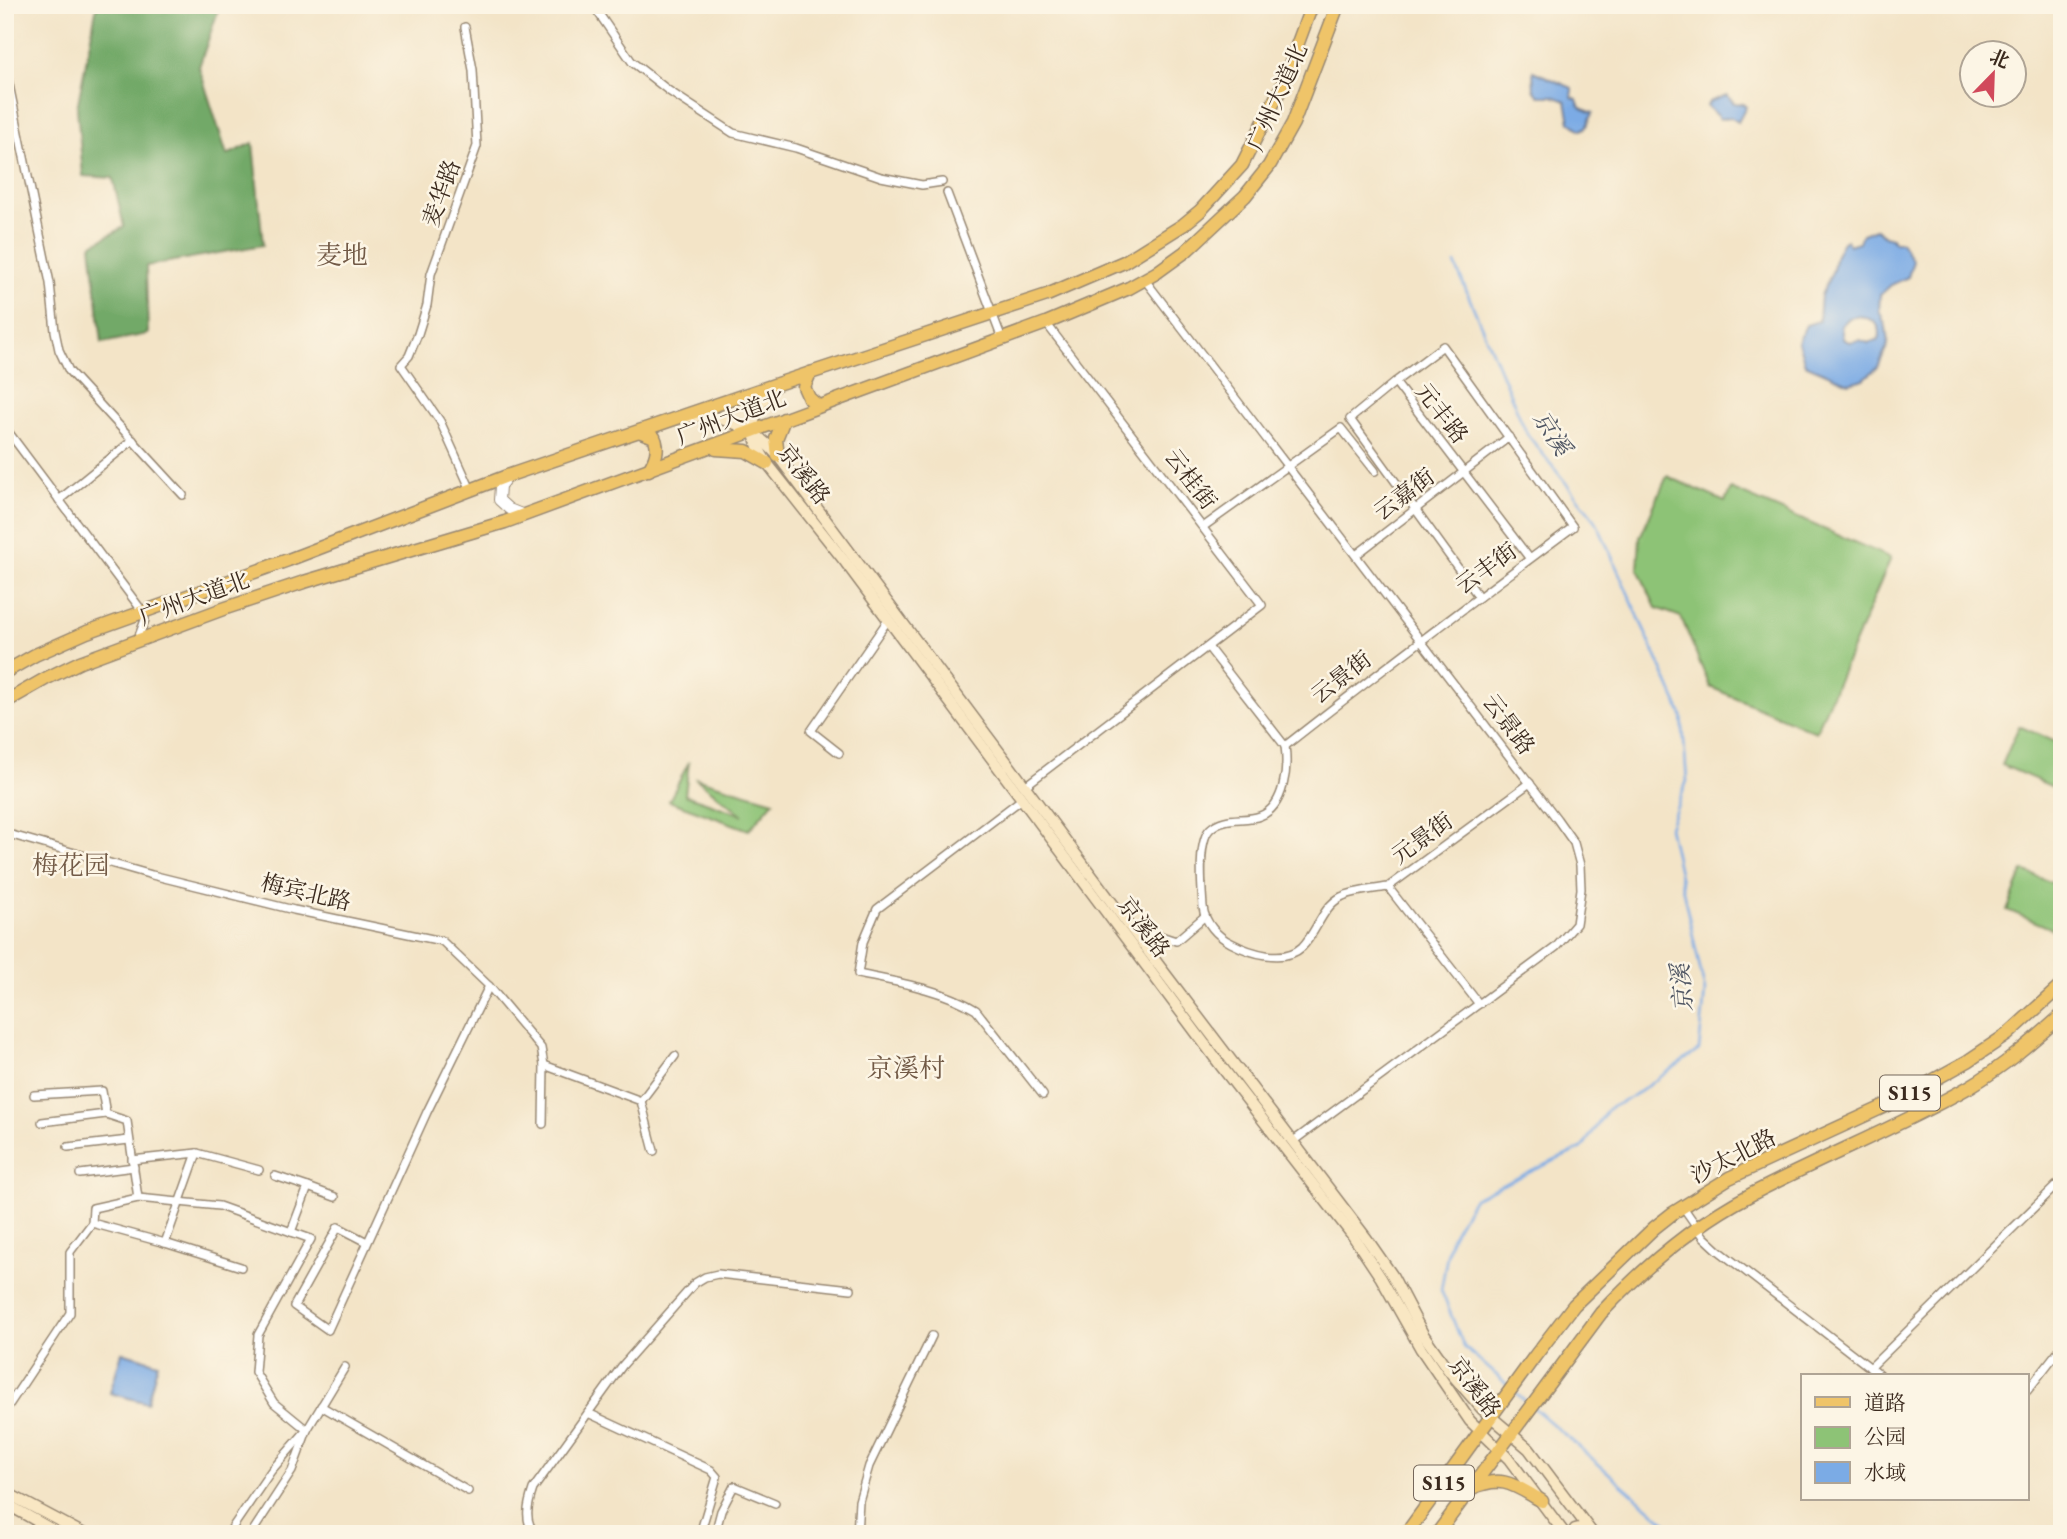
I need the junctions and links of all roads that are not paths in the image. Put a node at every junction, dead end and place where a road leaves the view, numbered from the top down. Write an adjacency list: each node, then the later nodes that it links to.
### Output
1 (593, 5): 6 (street)
2 (1312, 5): 9 (main road, 广州大道北)
3 (1338, 5): 8 (main road, 广州大道北)
4 (466, 27): 30 (street, 麦华路)
5 (6, 70): 22 (street)
6 (942, 182)
7 (947, 193): 9 (street)
8 (1145, 279): 10 (main road, 广州大道北); 25 (street, 云景路)
9 (992, 313): 11 (street); 12 (main road, 广州大道北)
10 (1046, 323): 11 (main road, 广州大道北); 35 (street, 云桂街)
11 (1002, 339): 15 (main road, 广州大道北)
12 (810, 373): 14 (main road, 广州大道北); 15 (main road)
13 (1395, 383): 21 (street, 元丰路); 28 (street, 元丰路); 33 (street)
14 (777, 384): 16 (main road, 广州大道北); 18 (main road, 京溪路)
15 (818, 406): 17 (main road, 广州大道北)
16 (679, 418): 18 (main road, 京溪路); 20 (main road, 广州大道北)
17 (784, 419): 18 (main road, 广州大道北); 24 (main road)
18 (752, 431): 23 (main road, 广州大道北); 24 (main road, 京溪路)
19 (5, 432): 32 (street)
20 (641, 432): 26 (main road); 29 (main road, 广州大道北)
21 (1509, 437): 28 (street, 云嘉街); 36 (street, 元丰路)
22 (133, 440): 31 (street); 32 (street)
23 (698, 451): 24 (main road); 26 (main road, 广州大道北)
24 (773, 459): 41 (main road, 京溪路); 50 (main road, 京溪路)
25 (1288, 467): 27 (street); 35 (street); 37 (street, 云景路)
26 (649, 471): 34 (main road, 广州大道北)
27 (1375, 471)
28 (1464, 473): 33 (street, 云嘉街); 38 (street, 元丰路)
29 (508, 477): 30 (main road, 广州大道北); 34 (street)
30 (471, 490): 40 (main road, 广州大道北)
31 (183, 495)
32 (60, 500): 40 (street)
33 (1416, 509): 37 (street, 云嘉街); 39 (street)
34 (524, 515): 43 (main road, 广州大道北)
35 (1203, 527): 44 (street, 云桂街)
36 (1573, 527): 38 (street, 云丰街)
37 (1356, 555): 42 (street, 云景路)
38 (1530, 559): 39 (street, 云丰街)
39 (1479, 597): 42 (street, 云丰街)
40 (143, 611): 43 (street); 45 (main road, 广州大道北)
41 (888, 621): 48 (street); 51 (main road, 京溪路)
42 (1420, 640): 47 (street, 云景街); 49 (street, 云景路)
43 (136, 641): 46 (main road, 广州大道北)
44 (1208, 648): 47 (street); 50 (street, 云桂街)
45 (5, 672)
46 (5, 702)
47 (1285, 746): 54 (street)
48 (839, 753)
49 (1530, 783): 53 (street, 元景街); 58 (street, 云景路)
50 (1025, 786): 55 (main road, 京溪路)
51 (1022, 799): 63 (street); 101 (main road, 京溪路)
52 (5, 833): 57 (street, 梅宾北路)
53 (1388, 887): 54 (street); 58 (street, 元景街)
54 (1205, 916): 55 (street)
55 (1140, 941): 69 (main road, 京溪路)
56 (2062, 985): 82 (main road, 沙太北路 / S115)
57 (489, 986): 61 (street, 梅宾北路); 86 (street)
58 (1479, 1004): 69 (street, 云景路)
59 (2062, 1015): 84 (main road, 沙太北路 / S115)
60 (675, 1056): 64 (street)
61 (544, 1065): 64 (street); 67 (street)
62 (34, 1095): 65 (street)
63 (1043, 1096)
64 (641, 1101): 71 (street)
65 (106, 1114): 66 (street); 68 (street)
66 (42, 1122)
67 (543, 1124)
68 (130, 1140): 70 (street); 73 (street)
69 (1293, 1142): 99 (main road, 京溪路)
70 (68, 1147)
71 (654, 1151)
72 (197, 1153): 73 (street); 74 (street); 81 (street)
73 (133, 1164): 75 (street); 80 (street)
74 (259, 1170)
75 (80, 1174)
76 (275, 1176): 78 (street)
77 (2062, 1180): 93 (street)
78 (307, 1188): 79 (street); 85 (street)
79 (335, 1197)
80 (138, 1198): 81 (street); 83 (street)
81 (178, 1202): 85 (street); 87 (street)
82 (1683, 1207): 84 (street); 99 (main road, 沙太北路 / S115)
83 (92, 1223): 87 (street); 97 (street)
84 (1697, 1228): 93 (street); 102 (main road, 沙太北路 / S115)
85 (291, 1232): 100 (street)
86 (367, 1242): 86 (street)
87 (165, 1243): 88 (street)
88 (241, 1267)
89 (851, 1289): 98 (street)
90 (932, 1336): 117 (street)
91 (2062, 1346): 95 (street)
92 (345, 1367): 96 (street)
93 (1870, 1368): 94 (street)
94 (1878, 1374)
95 (2028, 1390)
96 (321, 1406): 100 (street); 105 (street)
97 (5, 1411)
98 (588, 1413): 114 (street); 115 (street)
99 (1491, 1417): 101 (main road, 沙太北路 / S115); 102 (main road, 京溪路)
100 (307, 1430): 112 (street); 113 (street)
101 (1480, 1432): 103 (main road, 京溪路); 118 (main road, S115)
102 (1512, 1433): 103 (main road, 沙太北路 / S115); 123 (main road, 京溪路)
103 (1500, 1450): 104 (main road, S115); 107 (main road, 京溪路)
104 (1469, 1490): 107 (main road); 119 (main road, S115)
105 (468, 1491)
106 (5, 1492): 111 (main road)
107 (1542, 1501): 120 (main road, 京溪路)
108 (5, 1503): 110 (main road)
109 (775, 1503): 116 (street)
110 (60, 1534)
111 (84, 1534)
112 (229, 1534)
113 (251, 1534)
114 (536, 1534)
115 (700, 1534)
116 (715, 1534)
117 (857, 1534)
118 (1406, 1534)
119 (1437, 1534)
120 (1565, 1534)
121 (1572, 1534): 122 (main road)
122 (1586, 1534)
123 (1593, 1534)

